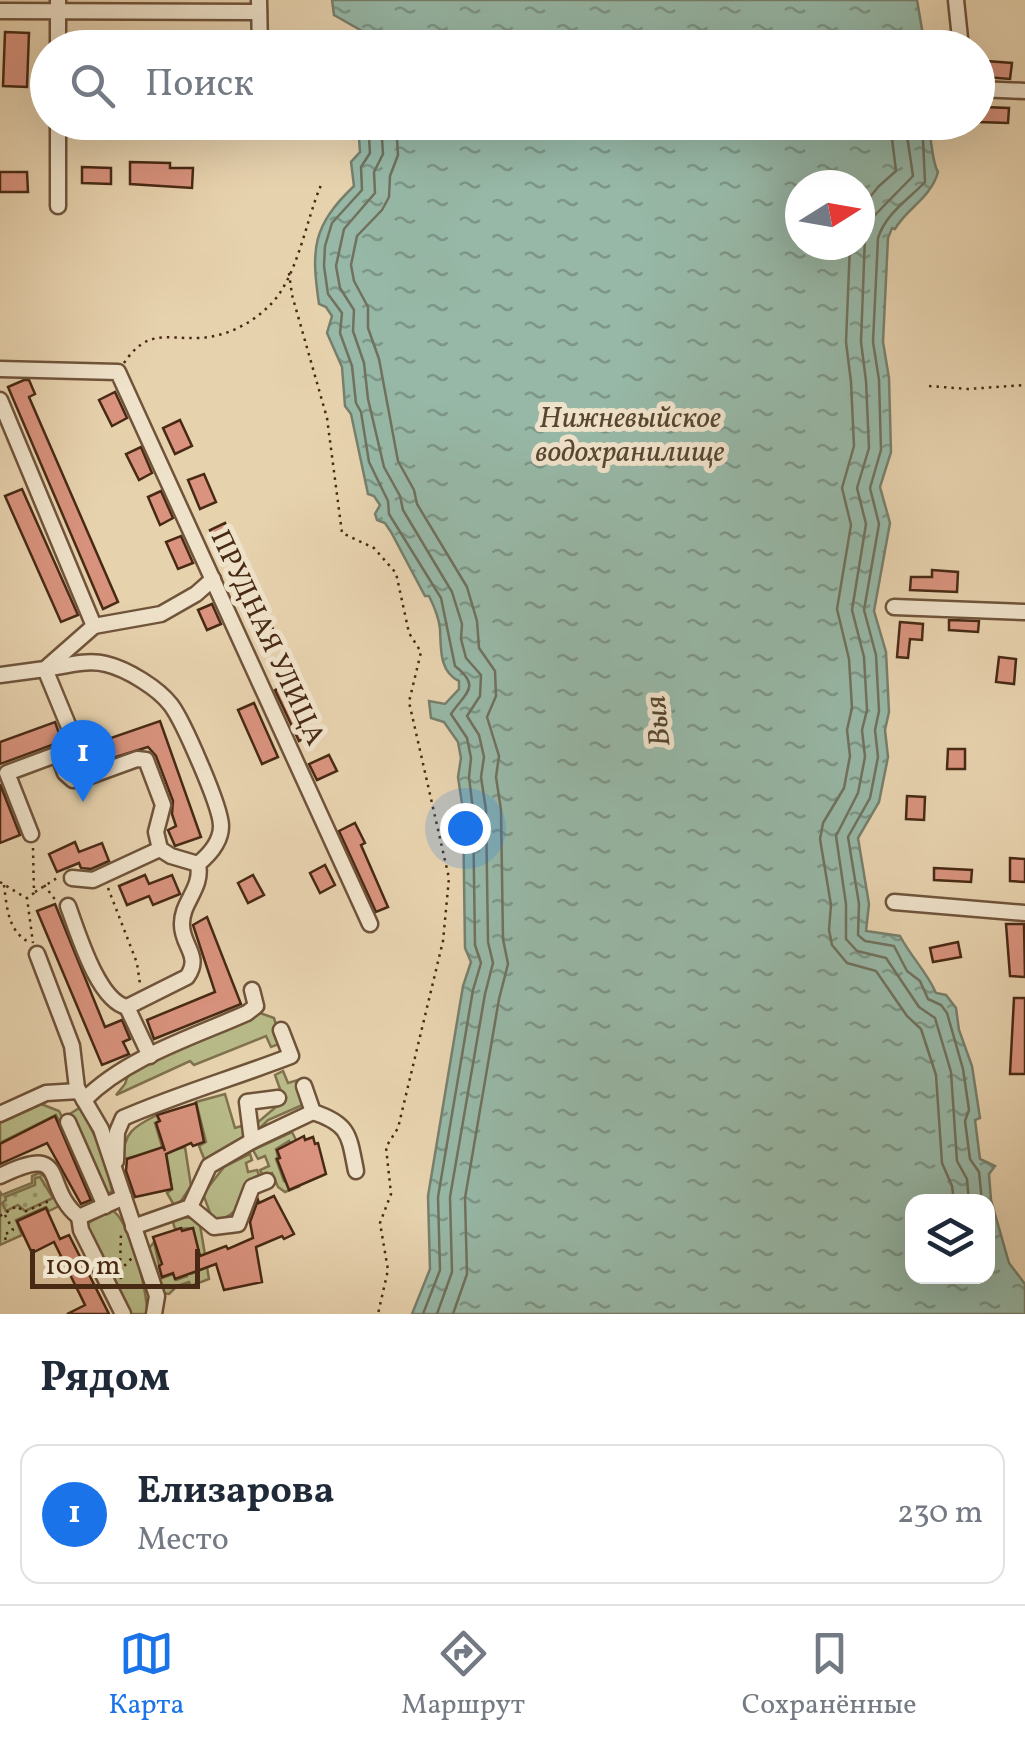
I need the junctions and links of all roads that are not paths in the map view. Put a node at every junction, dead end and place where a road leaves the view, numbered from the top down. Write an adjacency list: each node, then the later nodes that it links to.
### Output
1 (956, 0): 5 (street)
2 (58, 6): 3 (street); 4 (street)
3 (259, 6)
4 (0, 10)
5 (960, 30)
6 (995, 89): 7 (street)
7 (1025, 91)
8 (58, 140): 9 (street)
9 (58, 206)
10 (0, 369): 12 (street, ПРУДНАЯ УЛИЦА)
11 (0, 400): 15 (street)
12 (213, 579): 15 (street); 26 (street, ПРУДНАЯ УЛИЦА)
13 (894, 607): 14 (street)
14 (1025, 612)
15 (94, 626): 16 (street)
16 (45, 669): 17 (street); 18 (street); 21 (street)
17 (0, 675)
18 (58, 754): 19 (street); 20 (street)
19 (32, 841)
20 (160, 849): 21 (street); 22 (street)
21 (198, 864): 29 (street)
22 (72, 878)
23 (894, 902): 25 (street)
24 (68, 906): 29 (street)
25 (1025, 914)
26 (370, 924)
27 (35, 949): 33 (street)
28 (252, 990): 31 (street)
29 (135, 1003): 31 (street)
30 (281, 1030): 39 (street)
31 (150, 1056): 33 (street)
32 (304, 1086): 35 (street)
33 (82, 1095): 36 (street); 39 (street)
34 (278, 1098): 38 (street)
35 (313, 1112): 38 (street); 40 (street)
36 (0, 1114)
37 (68, 1122): 44 (street)
38 (252, 1141): 45 (street)
39 (115, 1172): 43 (street)
40 (356, 1172)
41 (0, 1176): 46 (street)
42 (267, 1181): 45 (street)
43 (124, 1197): 44 (street); 47 (street)
44 (105, 1206): 46 (street)
45 (190, 1207): 47 (street)
46 (79, 1217): 48 (street)
47 (127, 1227): 49 (street)
48 (123, 1314)
49 (154, 1314)

